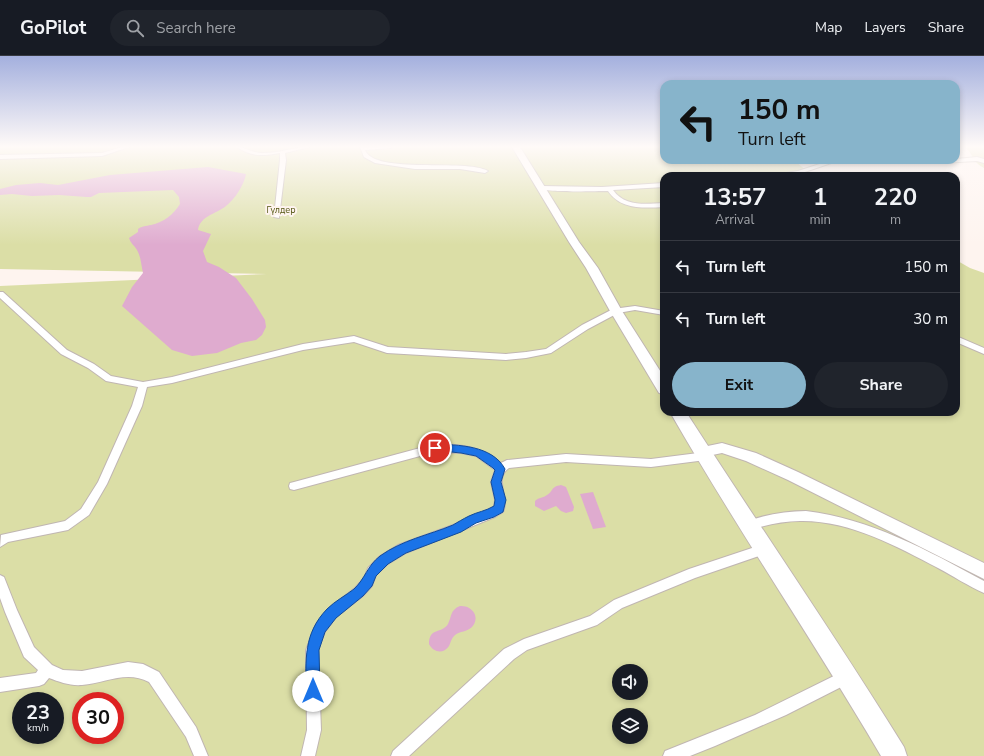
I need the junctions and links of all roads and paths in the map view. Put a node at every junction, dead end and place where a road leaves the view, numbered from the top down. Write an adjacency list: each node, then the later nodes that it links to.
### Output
1 (281, 180): 7 (street)
2 (536, 180): 4 (main road)
3 (660, 186): 5 (street)
4 (541, 188): 5 (street); 9 (main road)
5 (610, 190): 6 (street)
6 (660, 205)
7 (277, 217)
8 (0, 294): 14 (street)
9 (616, 311): 10 (street); 13 (main road); 14 (street)
10 (660, 312)
11 (960, 341): 12 (street)
12 (984, 351)
13 (660, 382)
14 (143, 385): 20 (street)
15 (681, 416): 16 (main road)
16 (705, 454): 17 (street); 19 (main road); 22 (street)
17 (500, 469): 18 (street); 29 (street)
18 (294, 486)
19 (749, 525): 21 (main road); 24 (street)
20 (0, 542)
21 (764, 549): 26 (main road); 30 (street)
22 (984, 571)
23 (0, 581): 25 (street)
24 (984, 587)
25 (47, 670): 27 (street); 28 (street)
26 (847, 676): 31 (street); 32 (main road)
27 (0, 685)
28 (201, 756)
29 (308, 756)
30 (398, 756)
31 (670, 756)
32 (895, 756)

